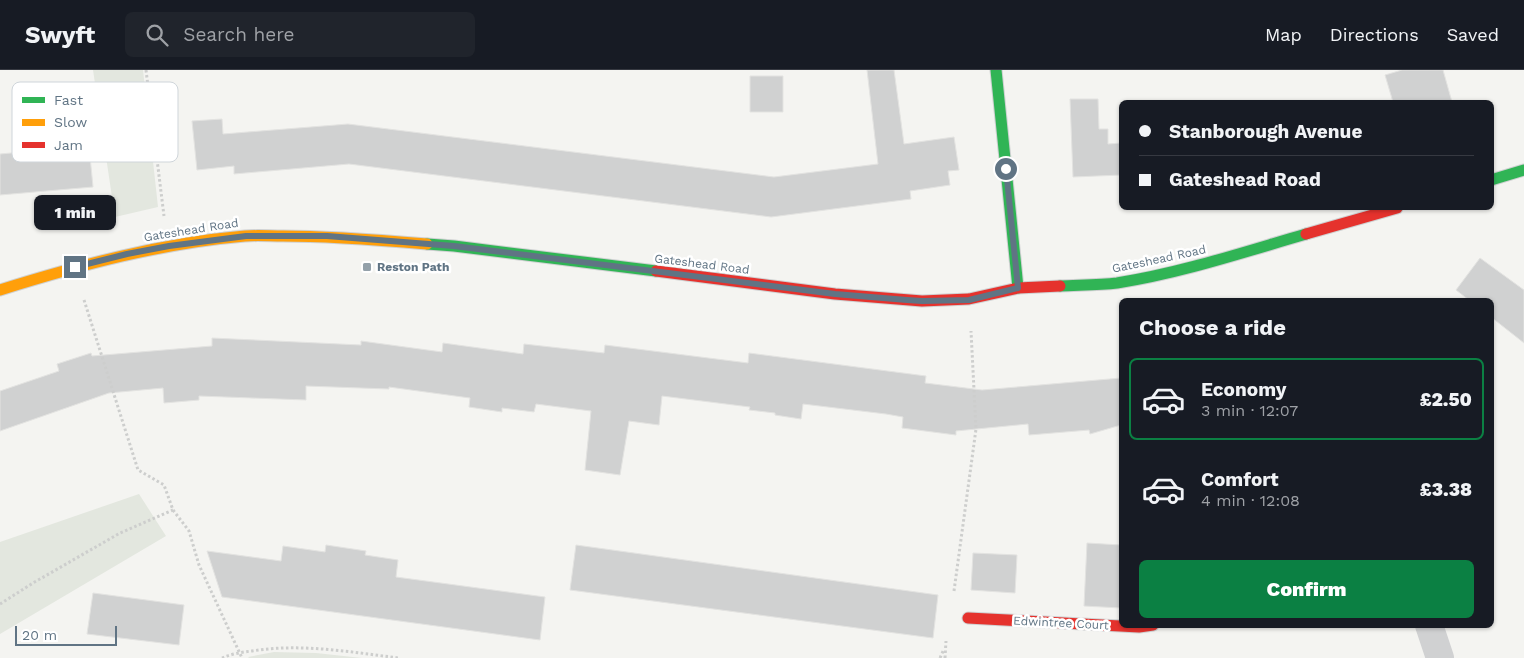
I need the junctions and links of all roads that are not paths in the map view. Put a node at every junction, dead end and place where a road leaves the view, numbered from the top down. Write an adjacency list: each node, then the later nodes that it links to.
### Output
1 (996, 70): 5 (street)
2 (1524, 170): 3 (street)
3 (1494, 179)
4 (1390, 210): 5 (street, Gateshead Road)
5 (1018, 288): 6 (street, Gateshead Road)
6 (0, 290)
7 (968, 618): 8 (street, Edwintree Court)
8 (1119, 627)
9 (1430, 628): 10 (street)
10 (1440, 658)

